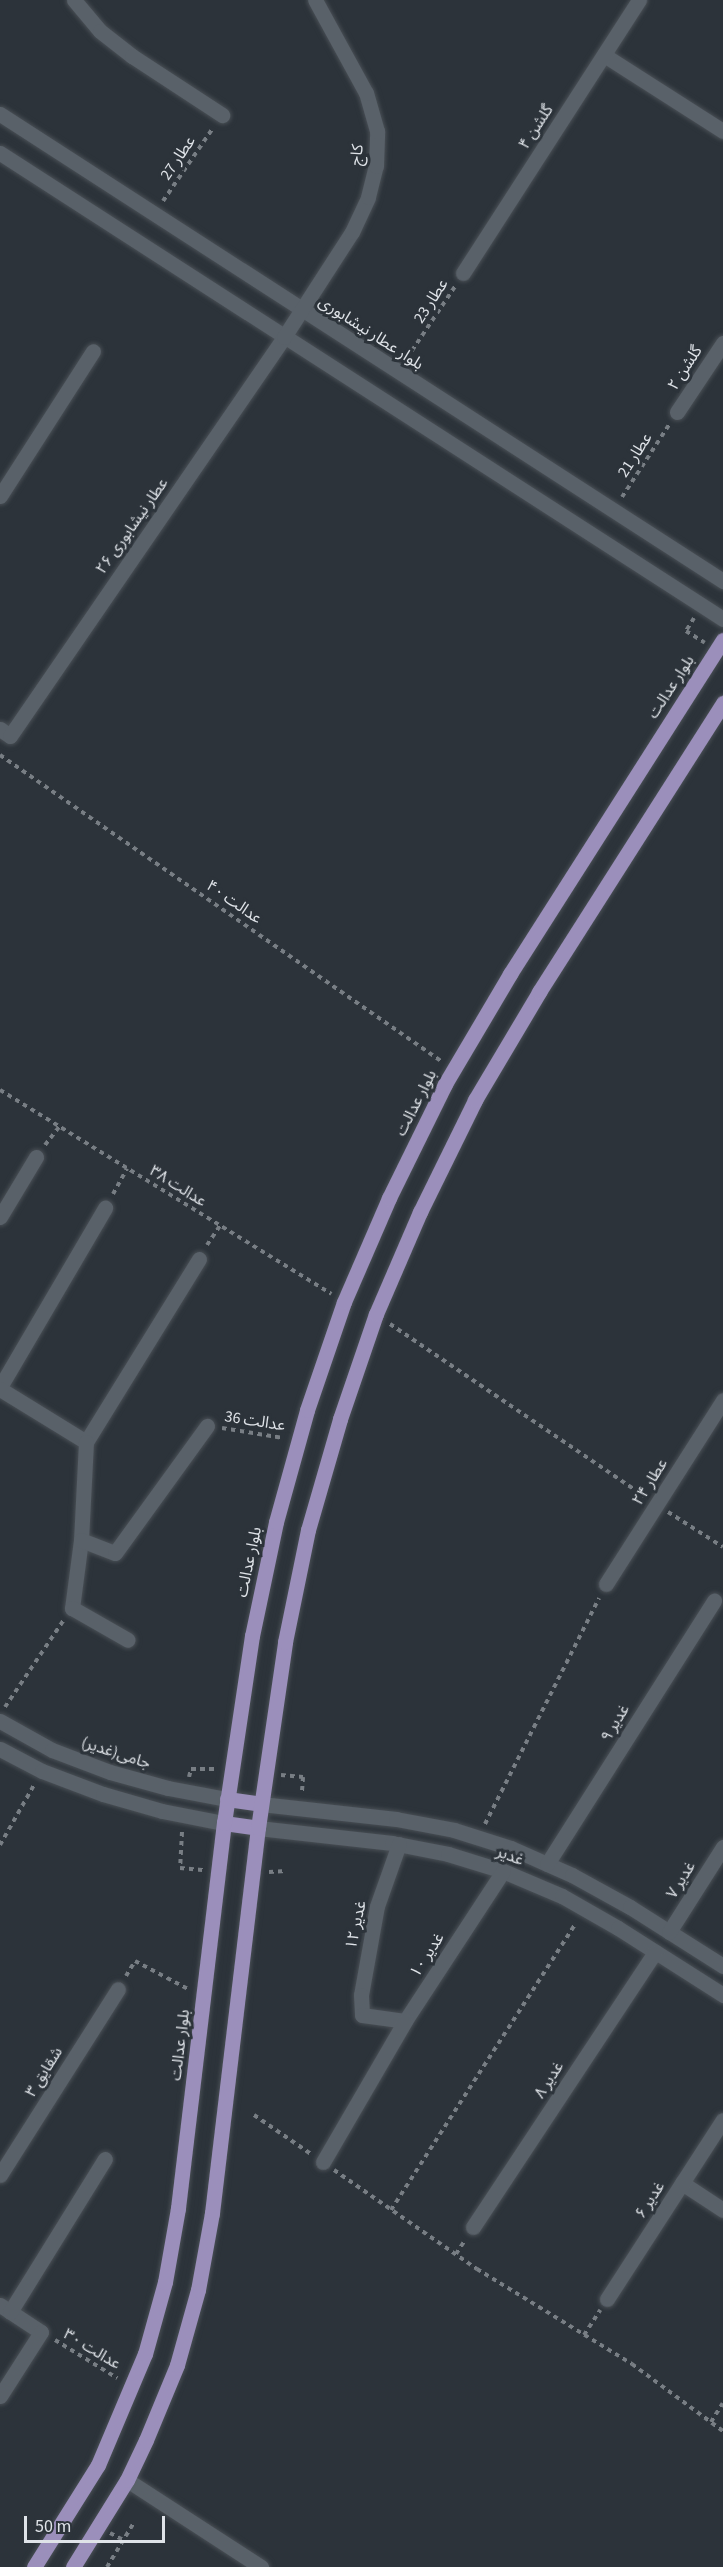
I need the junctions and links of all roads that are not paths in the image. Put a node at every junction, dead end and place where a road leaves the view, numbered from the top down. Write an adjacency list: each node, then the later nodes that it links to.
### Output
1 (74, 0): 6 (street)
2 (315, 0): 10 (street, کاج)
3 (639, 0): 4 (street, گلشن ۴)
4 (604, 55): 7 (street); 9 (street, گلشن ۴)
5 (0, 114): 10 (street, بلوار عطار نیشابوری)
6 (222, 115)
7 (723, 132)
8 (0, 153): 11 (street)
9 (464, 273)
10 (302, 309): 11 (street, کاج); 16 (street, بلوار عطار نیشابوری)
11 (284, 337): 17 (street); 20 (street, عطار نیشابوری ۲۶)
12 (723, 343): 14 (street, گلشن ۲)
13 (93, 351): 15 (street)
14 (677, 412)
15 (0, 496)
16 (723, 580)
17 (723, 619)
18 (723, 640): 35 (main road, بلوار عدالت)
19 (723, 703): 36 (main road)
20 (5, 733)
21 (36, 1157): 23 (street)
22 (105, 1208): 25 (street)
23 (0, 1217)
24 (198, 1260): 28 (street)
25 (0, 1388): 28 (street)
26 (723, 1400): 30 (street, عطار ۲۴)
27 (207, 1426): 29 (street)
28 (86, 1442): 29 (street)
29 (81, 1540): 32 (street)
30 (606, 1584)
31 (714, 1601): 41 (street, غدیر ۹)
32 (128, 1640)
33 (0, 1721): 35 (street, جامی(غدیر))
34 (0, 1749): 37 (street)
35 (227, 1799): 36 (main road); 37 (main road, بلوار عدالت)
36 (261, 1804): 38 (main road); 41 (street, غدیر)
37 (224, 1823): 38 (main road); 60 (main road, بلوار عدالت)
38 (258, 1828): 39 (street, غدیر); 59 (main road)
39 (399, 1844): 42 (street, غدیر); 48 (street, غدیر ۱۲)
40 (723, 1847): 43 (street, غدیر ۷)
41 (547, 1864): 43 (street, غدیر)
42 (503, 1871): 44 (street, غدیر); 48 (street, غدیر ۱۰)
43 (669, 1932): 45 (street, غدیر)
44 (655, 1952): 47 (street, غدیر); 55 (street, غدیر ۸)
45 (723, 1966)
46 (118, 1989): 52 (street, شقایق ۳)
47 (723, 1995)
48 (405, 2021): 51 (street, غدیر ۱۰)
49 (723, 2120): 53 (street, غدیر ۶)
50 (105, 2159): 57 (street)
51 (322, 2162)
52 (0, 2175)
53 (682, 2183): 54 (street); 56 (street, غدیر ۶)
54 (723, 2210)
55 (473, 2227)
56 (607, 2299)
57 (5, 2308): 58 (street)
58 (0, 2396)
59 (128, 2480): 61 (main road); 62 (street)
60 (34, 2567)
61 (74, 2567)
62 (261, 2567)

